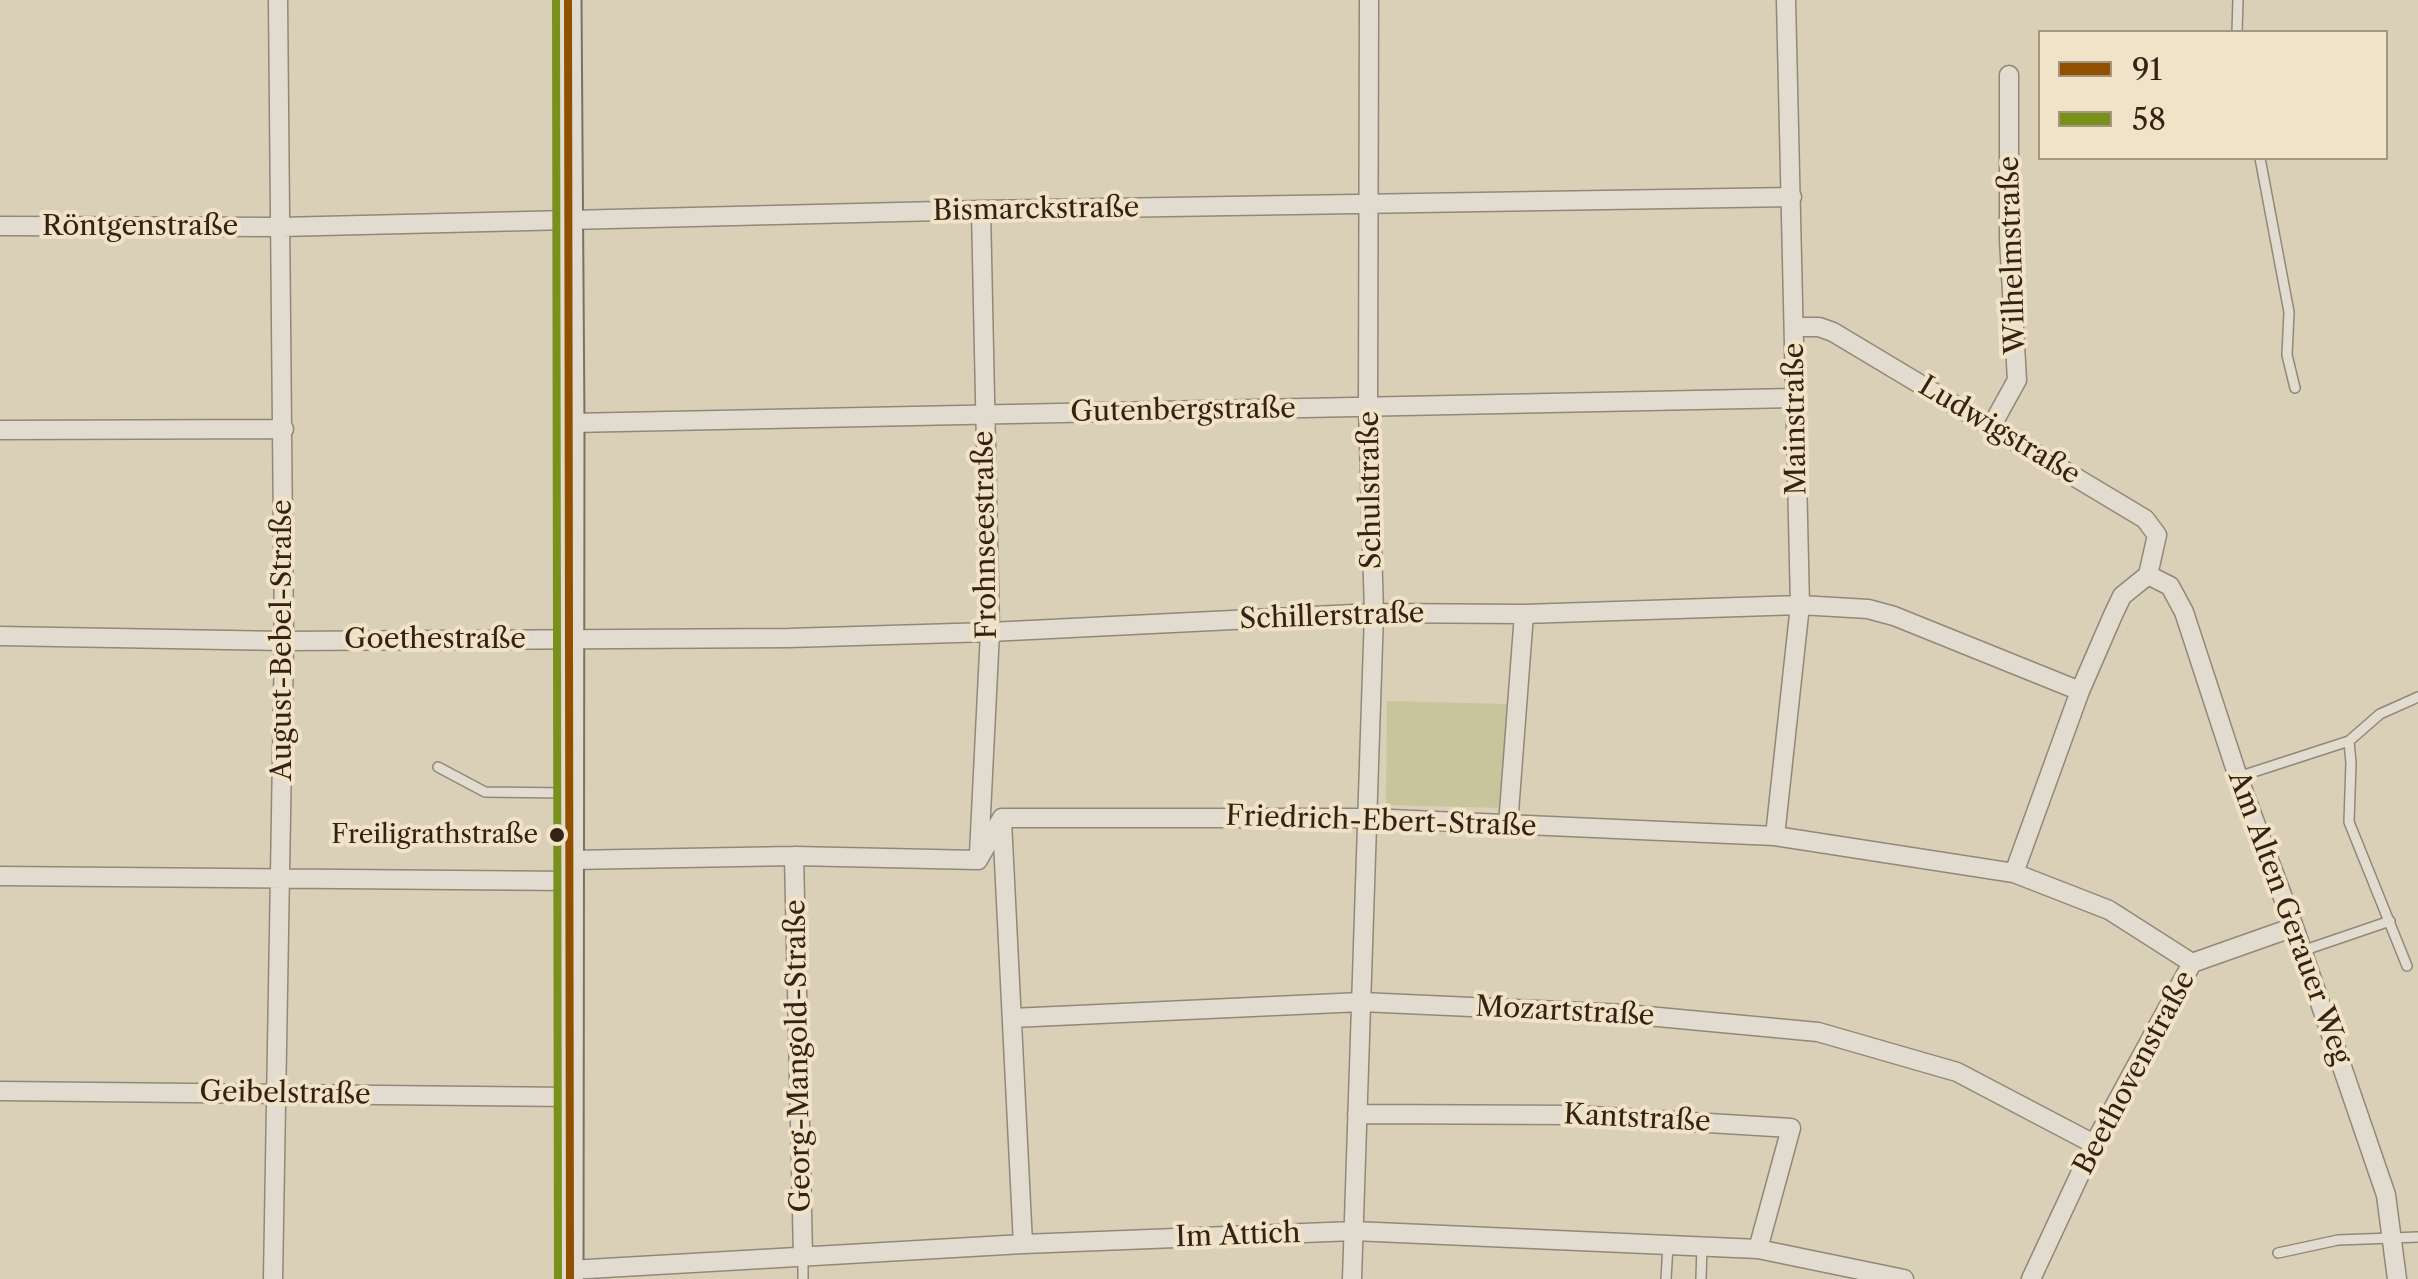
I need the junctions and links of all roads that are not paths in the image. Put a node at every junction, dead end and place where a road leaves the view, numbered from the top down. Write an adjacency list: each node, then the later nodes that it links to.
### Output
1 (278, 0): 14 (street, August-Bebel-Straße)
2 (568, 0): 12 (main road)
3 (1369, 0): 10 (street, Schulstraße)
4 (1786, 0): 9 (street, Mainstraße)
5 (2238, 0): 6 (lane)
6 (2237, 30)
7 (2009, 75): 21 (street, Wilhelmstraße)
8 (2260, 160): 16 (lane)
9 (1792, 197): 10 (street, Bismarckstraße); 15 (street, Mainstraße)
10 (1370, 204): 11 (street, Bismarckstraße); 18 (street, Schulstraße)
11 (982, 210): 12 (street, Bismarckstraße); 19 (street, Frohnseestraße)
12 (571, 220): 14 (street, Bismarckstraße); 20 (main road)
13 (0, 226): 14 (street, Röntgenstraße)
14 (280, 228): 22 (street, August-Bebel-Straße)
15 (1795, 327): 17 (street, Mainstraße); 21 (street, Ludwigstraße)
16 (2295, 388)
17 (1794, 398): 18 (street, Gutenbergstraße); 25 (street, Mainstraße)
18 (1368, 408): 19 (street, Gutenbergstraße); 26 (street, Schulstraße)
19 (984, 414): 20 (street, Gutenbergstraße); 28 (street, Frohnseestraße)
20 (572, 422): 30 (main road)
21 (1991, 427): 24 (street, Ludwigstraße)
22 (284, 429): 23 (street); 31 (street, August-Bebel-Straße)
23 (0, 430)
24 (2148, 574): 32 (street); 36 (street, Am Alten Gerauer Weg)
25 (1800, 605): 27 (street, Schillerstraße); 32 (street, Schillerstraße); 41 (street, Mainstraße)
26 (1374, 613): 27 (street, Schillerstraße); 28 (street, Schillerstraße); 39 (street, Schulstraße)
27 (1524, 614): 40 (street)
28 (990, 632): 30 (street, Schillerstraße); 43 (street, Frohnseestraße)
29 (0, 636): 31 (street, Goethestraße)
30 (570, 639): 31 (street, Goethestraße); 37 (main road)
31 (284, 642): 47 (street, August-Bebel-Straße)
32 (2080, 691): 45 (street)
33 (2418, 697): 34 (lane)
34 (2348, 741): 36 (lane); 48 (lane)
35 (438, 767): 37 (lane)
36 (2238, 777): 49 (street, Am Alten Gerauer Weg)
37 (570, 793): 44 (main road)
38 (1002, 818): 39 (street, Friedrich-Ebert-Straße); 43 (street); 54 (street)
39 (1368, 818): 40 (street, Friedrich-Ebert-Straße); 53 (street, Schulstraße)
40 (1508, 825): 41 (street, Friedrich-Ebert-Straße)
41 (1774, 836): 45 (street, Friedrich-Ebert-Straße)
42 (794, 856): 43 (street); 44 (street); 68 (street, Georg-Mangold-Straße)
43 (978, 860)
44 (569, 871): 47 (street); 57 (main road)
45 (2014, 873): 51 (street, Friedrich-Ebert-Straße)
46 (0, 876): 47 (street)
47 (281, 879): 56 (street, August-Bebel-Straße)
48 (2390, 922): 50 (lane); 52 (lane)
49 (2294, 928): 50 (street, Am Alten Gerauer Weg); 51 (street, Beethovenstraße)
50 (2302, 951): 62 (street, Am Alten Gerauer Weg)
51 (2192, 963): 59 (street, Beethovenstraße)
52 (2407, 966)
53 (1361, 1002): 54 (street, Mozartstraße); 58 (street, Schulstraße); 59 (street, Mozartstraße)
54 (1012, 1018): 63 (street)
55 (0, 1091): 56 (street, Geibelstraße)
56 (275, 1094): 57 (street, Geibelstraße); 70 (street, August-Bebel-Straße)
57 (570, 1097): 69 (main road)
58 (1357, 1114): 60 (street, Schulstraße); 66 (street, Kantstraße)
59 (2094, 1144): 76 (street, Beethovenstraße)
60 (1354, 1231): 63 (street, Im Attich); 64 (street, Im Attich); 72 (street, Schulstraße)
61 (2418, 1237): 62 (lane)
62 (2392, 1238): 67 (lane); 77 (street, Am Alten Gerauer Weg)
63 (1023, 1244): 68 (street, Im Attich)
64 (1668, 1245): 65 (street, Im Attich); 73 (lane)
65 (1702, 1246): 66 (street, Im Attich); 74 (lane)
66 (1758, 1249): 75 (street, Im Attich)
67 (2278, 1253)
68 (804, 1256): 69 (street, Im Attich); 71 (lane)
69 (570, 1274)
70 (272, 1279)
71 (803, 1279)
72 (1352, 1279)
73 (1666, 1279)
74 (1701, 1279)
75 (1904, 1279)
76 (2030, 1279)
77 (2396, 1279)

